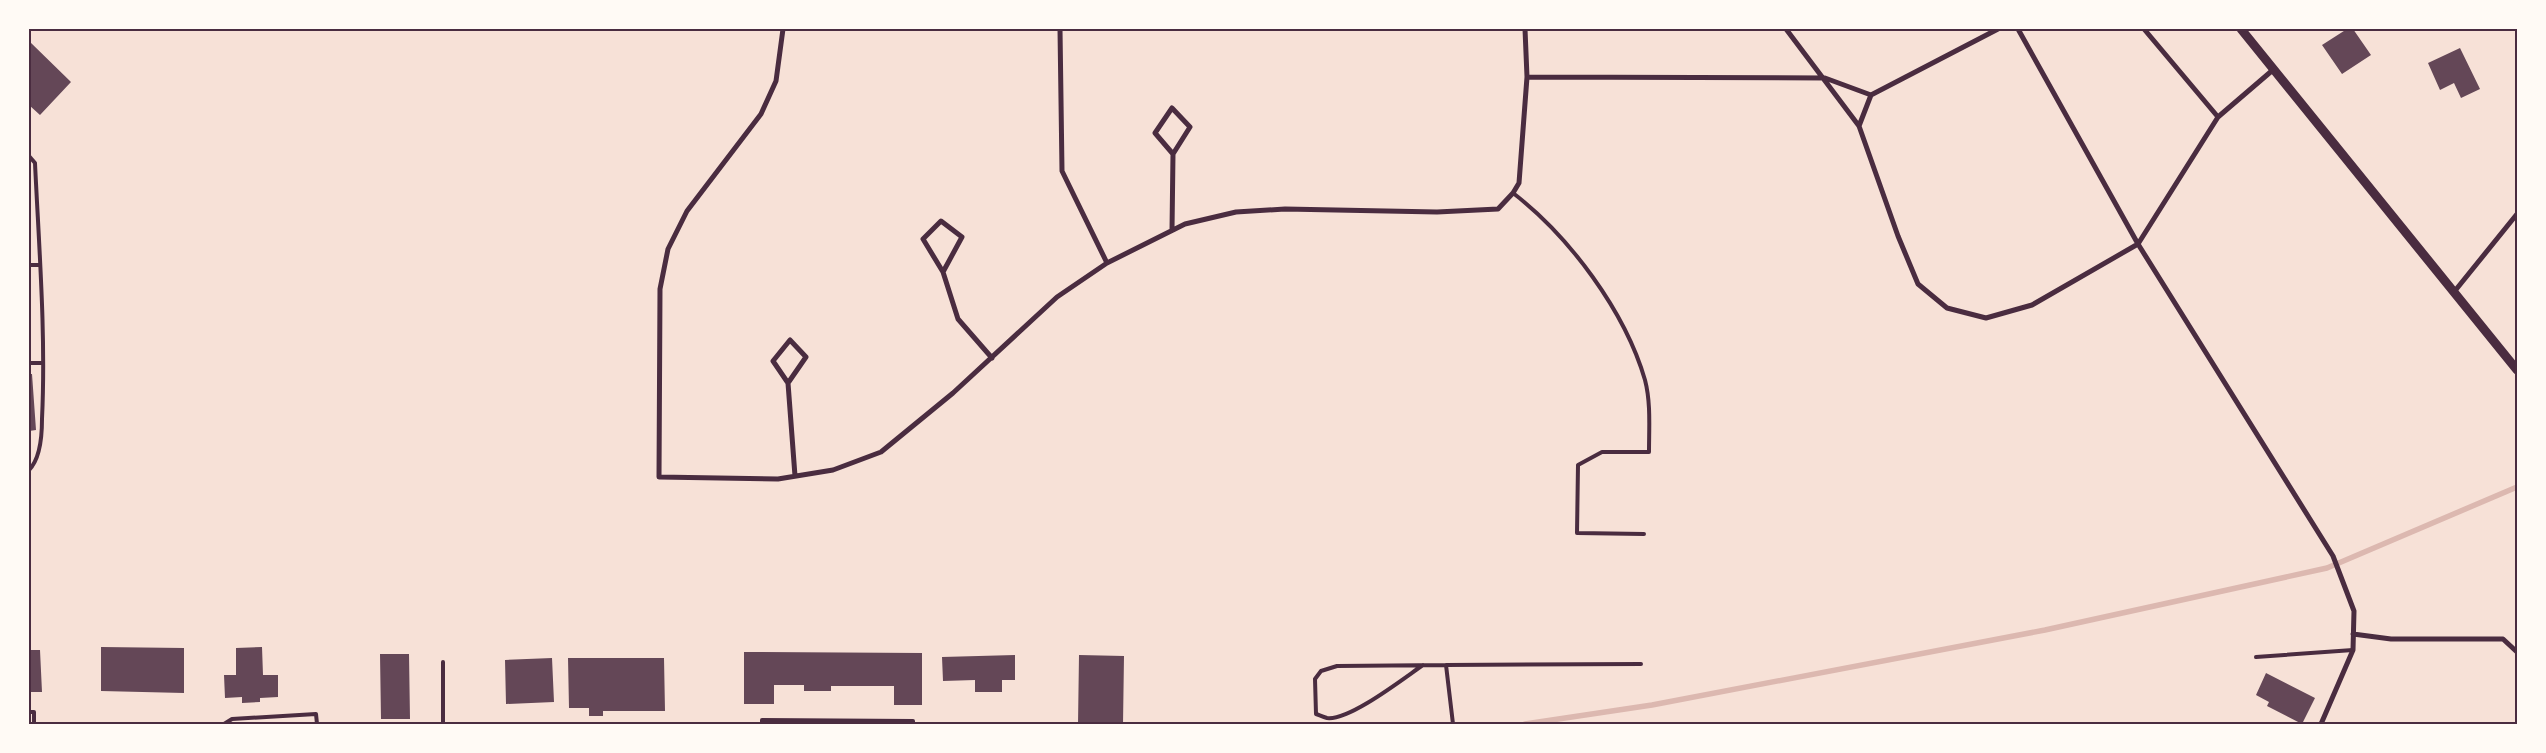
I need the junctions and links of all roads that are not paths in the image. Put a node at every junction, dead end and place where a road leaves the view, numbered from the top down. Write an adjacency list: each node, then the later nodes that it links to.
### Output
1 (783, 29): 32 (street)
2 (1060, 29): 21 (street)
3 (1525, 29): 10 (street)
4 (1786, 29): 11 (street)
5 (1998, 29): 12 (street)
6 (2018, 29): 20 (street)
7 (2144, 29): 13 (street)
8 (2241, 29): 9 (street)
9 (2274, 69): 13 (street); 25 (street)
10 (1527, 77): 11 (street); 17 (street)
11 (1825, 78): 12 (street); 14 (street)
12 (1871, 95): 14 (street)
13 (2218, 117): 20 (street)
14 (1859, 126): 20 (street)
15 (1173, 154): 15 (street); 19 (street)
16 (29, 156): 23 (lane)
17 (1513, 193): 19 (street); 33 (lane)
18 (2517, 214): 25 (street)
19 (1172, 230): 21 (street)
20 (2138, 244): 34 (street)
21 (1107, 263): 26 (street)
22 (29, 265): 23 (lane)
23 (40, 265): 28 (lane)
24 (943, 272): 24 (street); 26 (street)
25 (2454, 292): 29 (street)
26 (992, 358): 32 (street)
27 (29, 363): 28 (lane)
28 (42, 363): 31 (lane)
29 (2517, 370)
30 (788, 383): 30 (street); 32 (street)
31 (29, 470)
32 (795, 476)
33 (1644, 534)
34 (2353, 634): 35 (street); 36 (street)
35 (2353, 650): 37 (lane); 50 (street)
36 (2517, 652)
37 (2256, 657)
38 (443, 662): 46 (lane)
39 (1641, 664): 41 (lane)
40 (1423, 665): 40 (lane); 41 (lane)
41 (1446, 665): 49 (lane)
42 (29, 712): 43 (lane)
43 (34, 724)
44 (224, 724): 45 (lane)
45 (317, 724)
46 (443, 724)
47 (762, 724): 48 (lane)
48 (913, 724)
49 (1453, 724)
50 (2321, 724)

